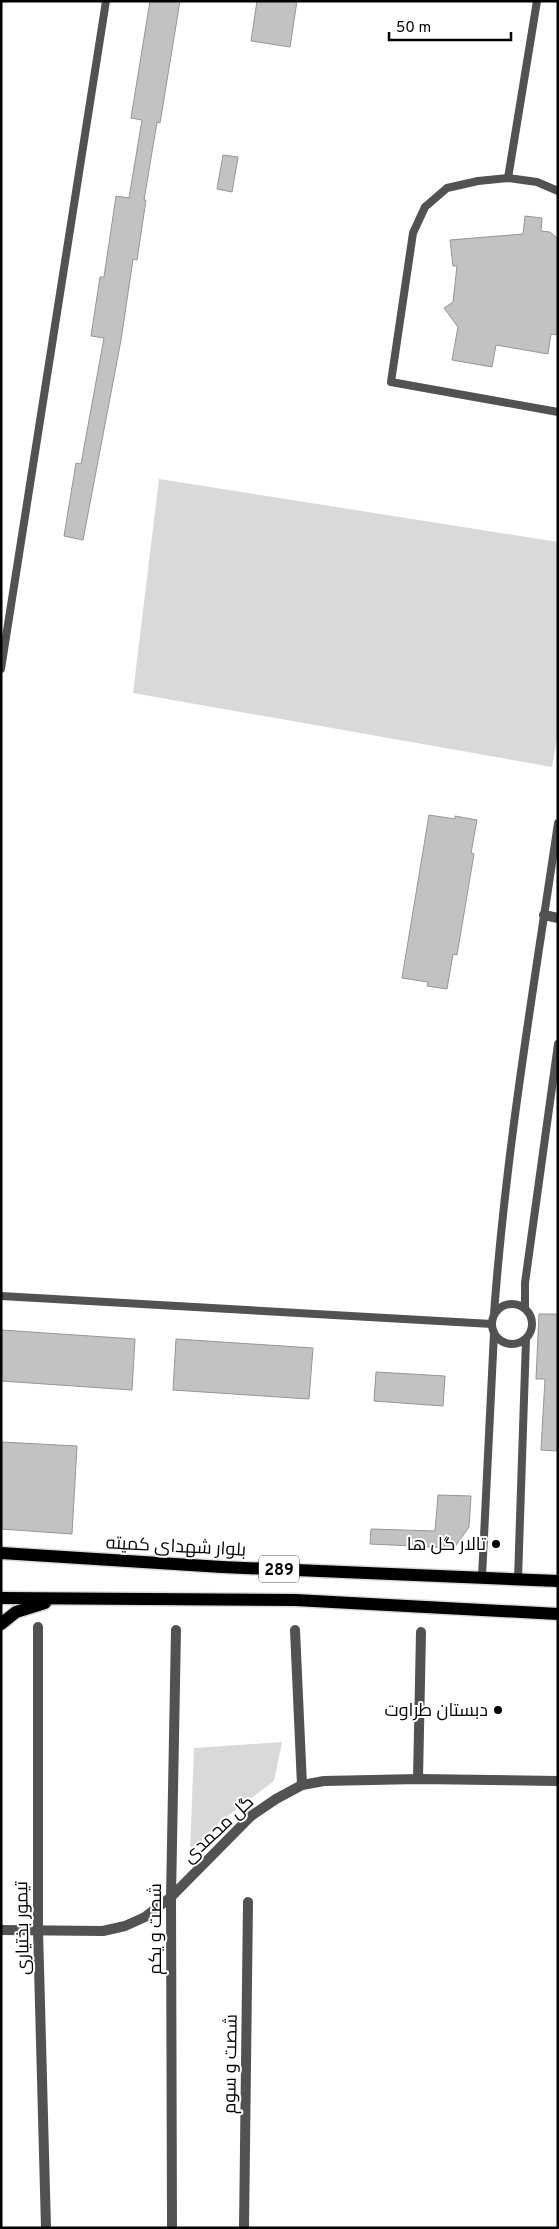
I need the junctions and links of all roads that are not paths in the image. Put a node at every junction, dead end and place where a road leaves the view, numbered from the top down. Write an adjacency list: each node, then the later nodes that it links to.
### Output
1 (106, 1): 6 (lane)
2 (537, 1): 3 (lane)
3 (508, 178): 4 (lane); 5 (lane)
4 (558, 191)
5 (558, 412)
6 (1, 669)
7 (558, 823): 8 (lane)
8 (544, 915): 9 (street); 13 (lane)
9 (558, 918)
10 (558, 1044): 12 (lane)
11 (1, 1296): 14 (lane)
12 (525, 1308): 13 (lane); 16 (lane)
13 (494, 1314): 14 (lane)
14 (492, 1324): 15 (lane)
15 (494, 1333): 16 (lane); 18 (lane)
16 (526, 1340): 19 (lane)
17 (1, 1553): 18 (main road, بلوار شهدای کمیته / 289)
18 (482, 1578): 19 (main road, بلوار شهدای کمیته / 289)
19 (518, 1579): 20 (main road, بلوار شهدای کمیته / 289)
20 (558, 1581)
21 (1, 1598): 22 (main road, 289)
22 (58, 1599): 23 (main road, 289); 24 (main road)
23 (558, 1614)
24 (1, 1624)
25 (38, 1627): 35 (street, تیمور بختیاری)
26 (176, 1630): 32 (street, شصت و یکم)
27 (295, 1630): 31 (street)
28 (421, 1632): 29 (street)
29 (418, 1779): 30 (street, گل محمدی); 31 (street, گل محمدی)
30 (558, 1782)
31 (302, 1785): 32 (street, گل محمدی)
32 (171, 1897): 35 (street, گل محمدی); 37 (street, شصت و یکم)
33 (248, 1902): 38 (street, شصت و سوم)
34 (1, 1930): 35 (street, گل محمدی)
35 (38, 1930): 36 (street, تیمور بختیاری)
36 (46, 2228)
37 (172, 2228)
38 (244, 2228)

